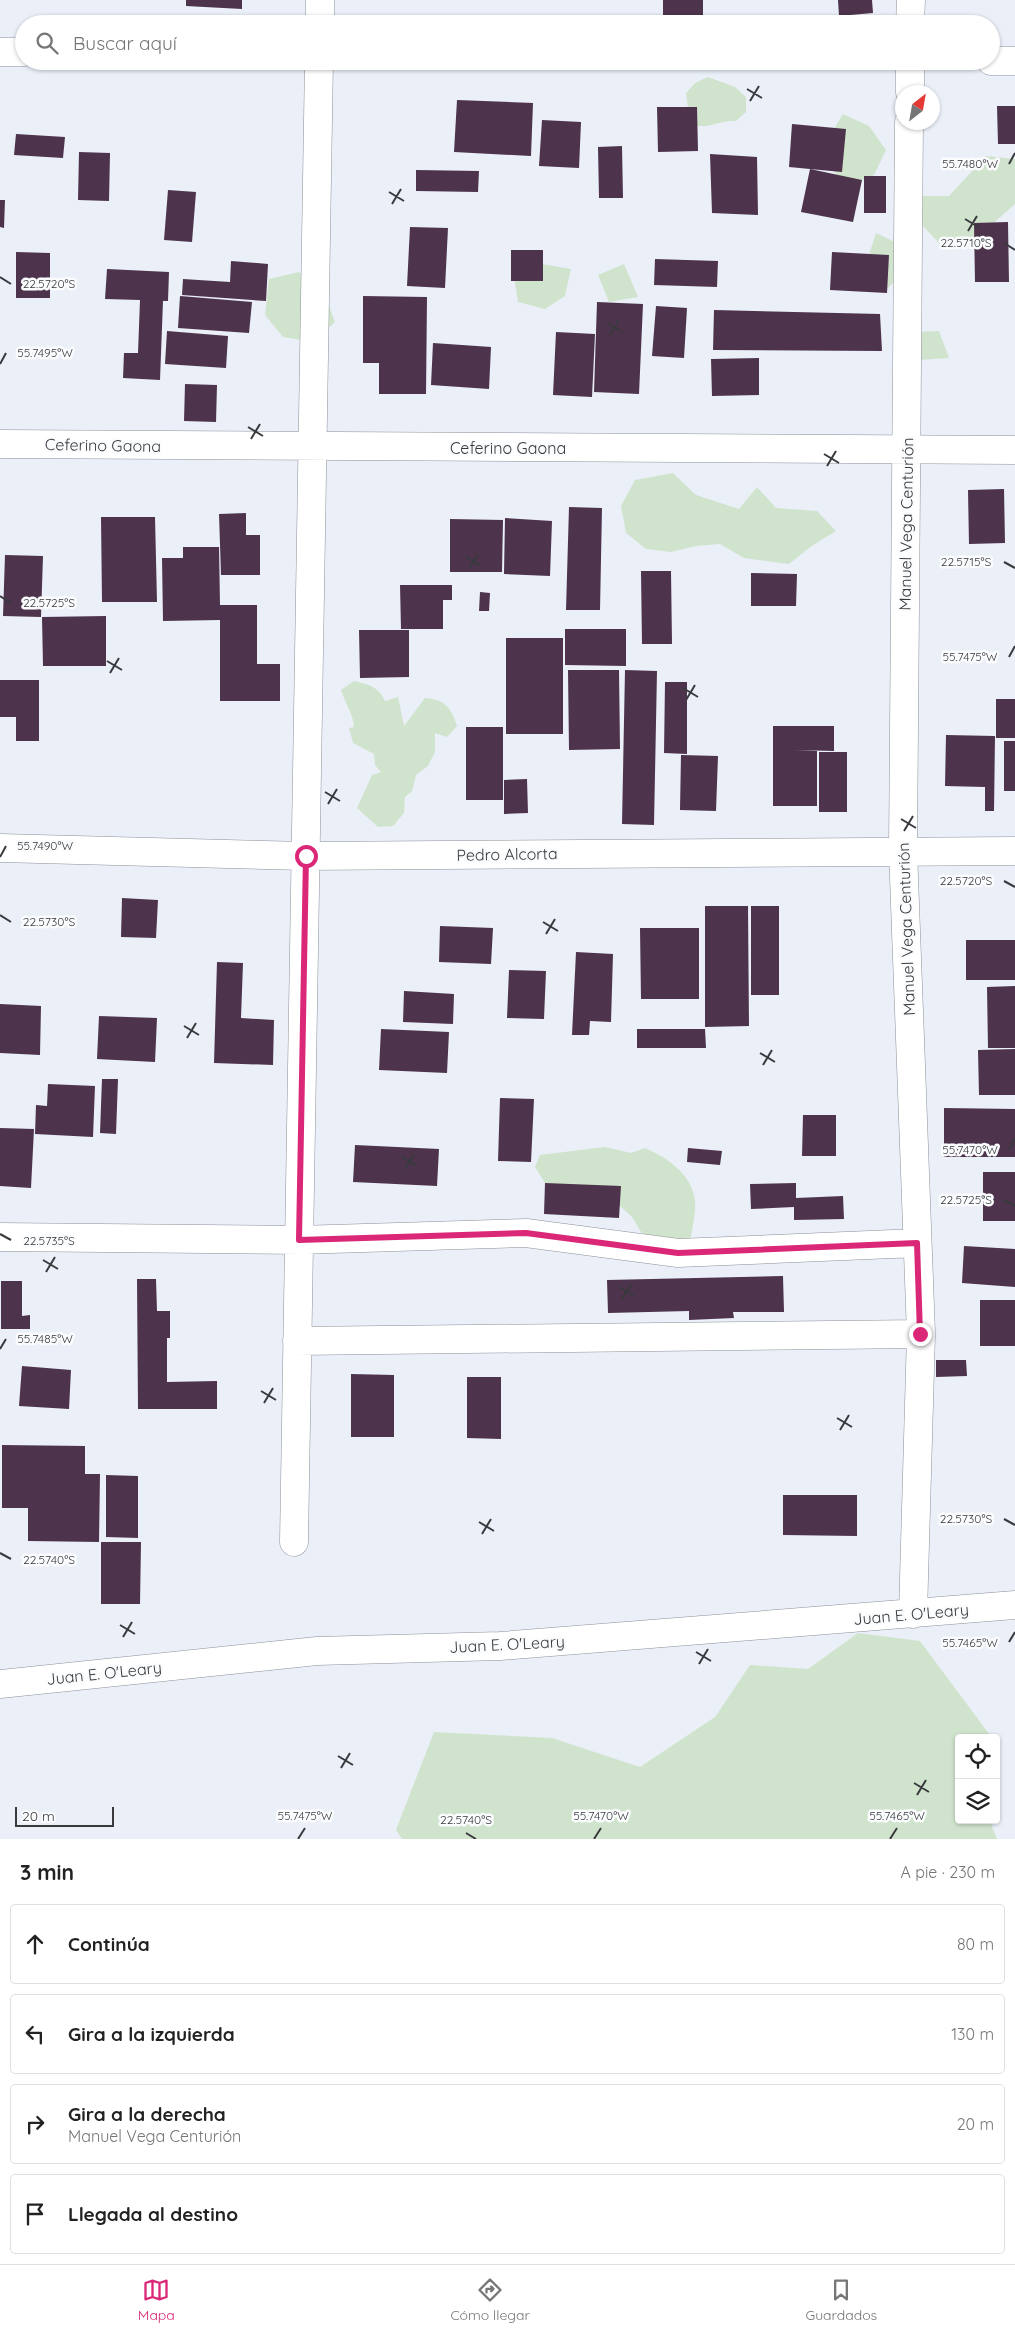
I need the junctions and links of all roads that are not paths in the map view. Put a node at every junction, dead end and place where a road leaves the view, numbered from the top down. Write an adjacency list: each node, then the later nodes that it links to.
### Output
1 (320, 0): 3 (street)
2 (911, 0): 4 (street)
3 (320, 15)
4 (910, 15)
5 (0, 52): 6 (street)
6 (15, 52)
7 (1000, 61): 8 (street)
8 (1015, 61)
9 (319, 70): 14 (street)
10 (910, 70): 11 (street)
11 (910, 85)
12 (910, 130): 15 (street, Manuel Vega Centurión)
13 (0, 444): 14 (street, Ceferino Gaona)
14 (313, 448): 15 (street, Ceferino Gaona); 20 (street)
15 (906, 448): 16 (street, Ceferino Gaona); 18 (street, Manuel Vega Centurión)
16 (1015, 450)
17 (0, 848): 20 (street, Pedro Alcorta)
18 (903, 850): 19 (street, Pedro Alcorta); 20 (street, Pedro Alcorta); 23 (street, Manuel Vega Centurión)
19 (1015, 850)
20 (306, 856): 22 (street)
21 (0, 1237): 22 (street)
22 (299, 1240): 23 (street); 25 (street)
23 (917, 1243): 24 (street, Manuel Vega Centurión)
24 (920, 1334): 25 (street); 28 (street, Manuel Vega Centurión)
25 (297, 1341): 26 (street)
26 (294, 1542)
27 (1015, 1605): 28 (street, Juan E. O'Leary)
28 (913, 1614): 29 (street, Juan E. O'Leary)
29 (0, 1684)

